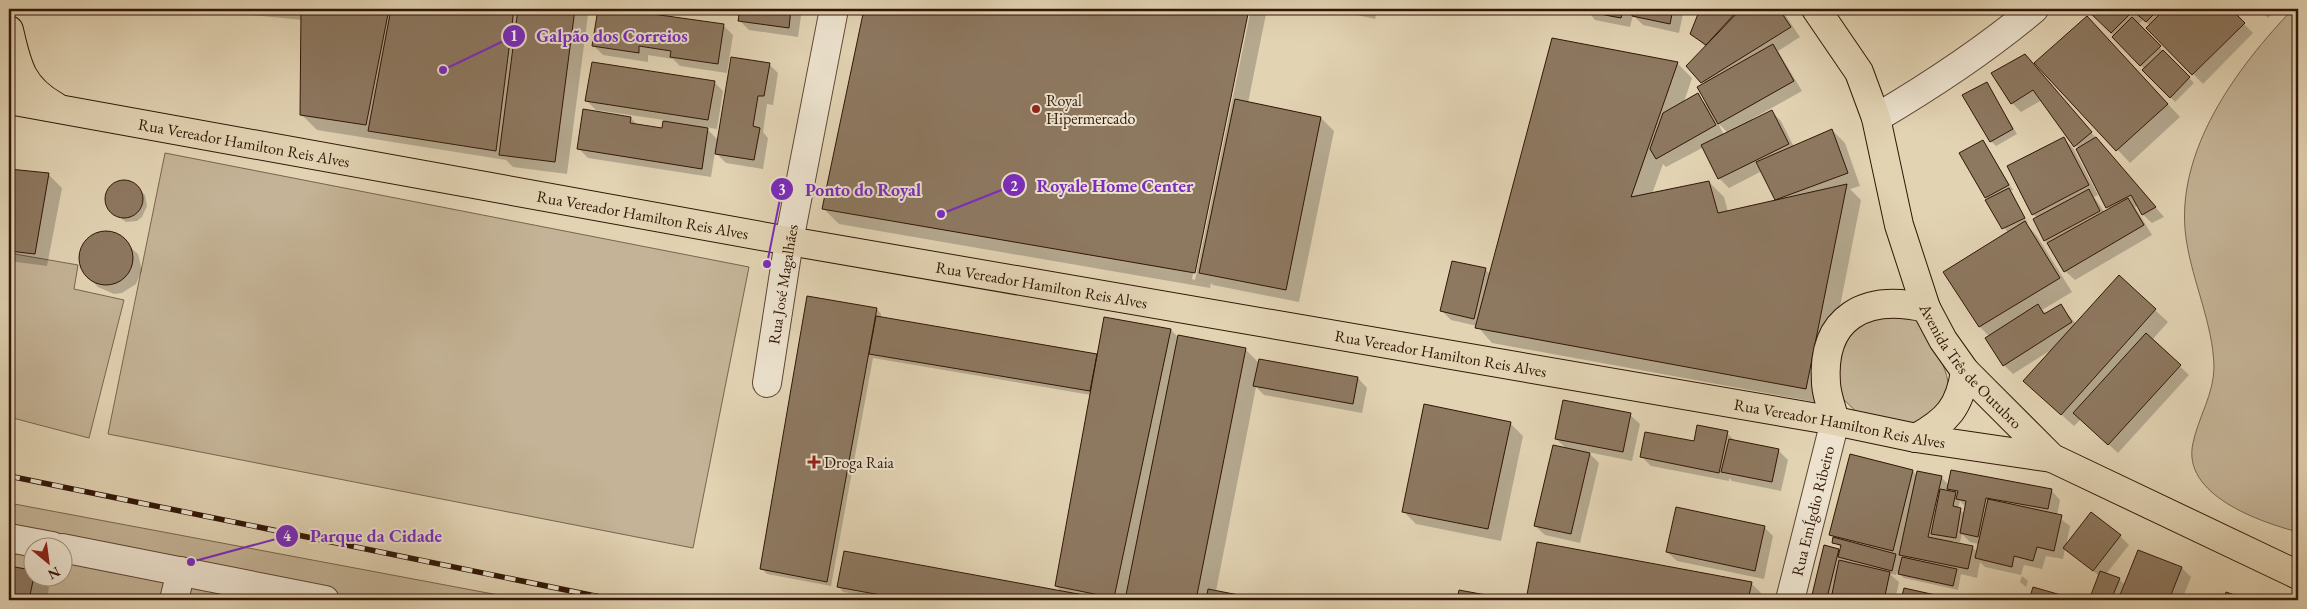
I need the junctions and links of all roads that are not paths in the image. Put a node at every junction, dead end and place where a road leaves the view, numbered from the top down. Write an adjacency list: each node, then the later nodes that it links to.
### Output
1 (834, 9): 8 (street, Rua José Magalhães)
2 (1816, 9): 7 (main road, Avenida Três de Outubro)
3 (2034, 9): 7 (street)
4 (9, 30): 6 (main road)
5 (21, 102): 6 (main road, Rua Vereador Hamilton Reis Alves)
6 (65, 111): 8 (main road, Rua Vereador Hamilton Reis Alves)
7 (1876, 118): 9 (main road, Avenida Três de Outubro)
8 (789, 241): 11 (street, Rua José Magalhães); 12 (main road, Rua Vereador Hamilton Reis Alves)
9 (1926, 308): 10 (main road, Avenida Três de Outubro); 12 (main road)
10 (1965, 371): 13 (main road); 14 (main road, Avenida Três de Outubro)
11 (767, 383)
12 (1835, 421): 13 (main road, Rua Vereador Hamilton Reis Alves); 22 (street, Rua EmÍgdio Ribeiro)
13 (1916, 438): 14 (main road, Rua Vereador Hamilton Reis Alves)
14 (2052, 458): 19 (main road, Avenida Três de Outubro)
15 (9, 538): 16 (street)
16 (22, 540)
17 (72, 550): 18 (street)
18 (182, 571): 20 (street); 21 (street)
19 (2298, 575)
20 (174, 600)
21 (325, 600)
22 (1790, 600)

